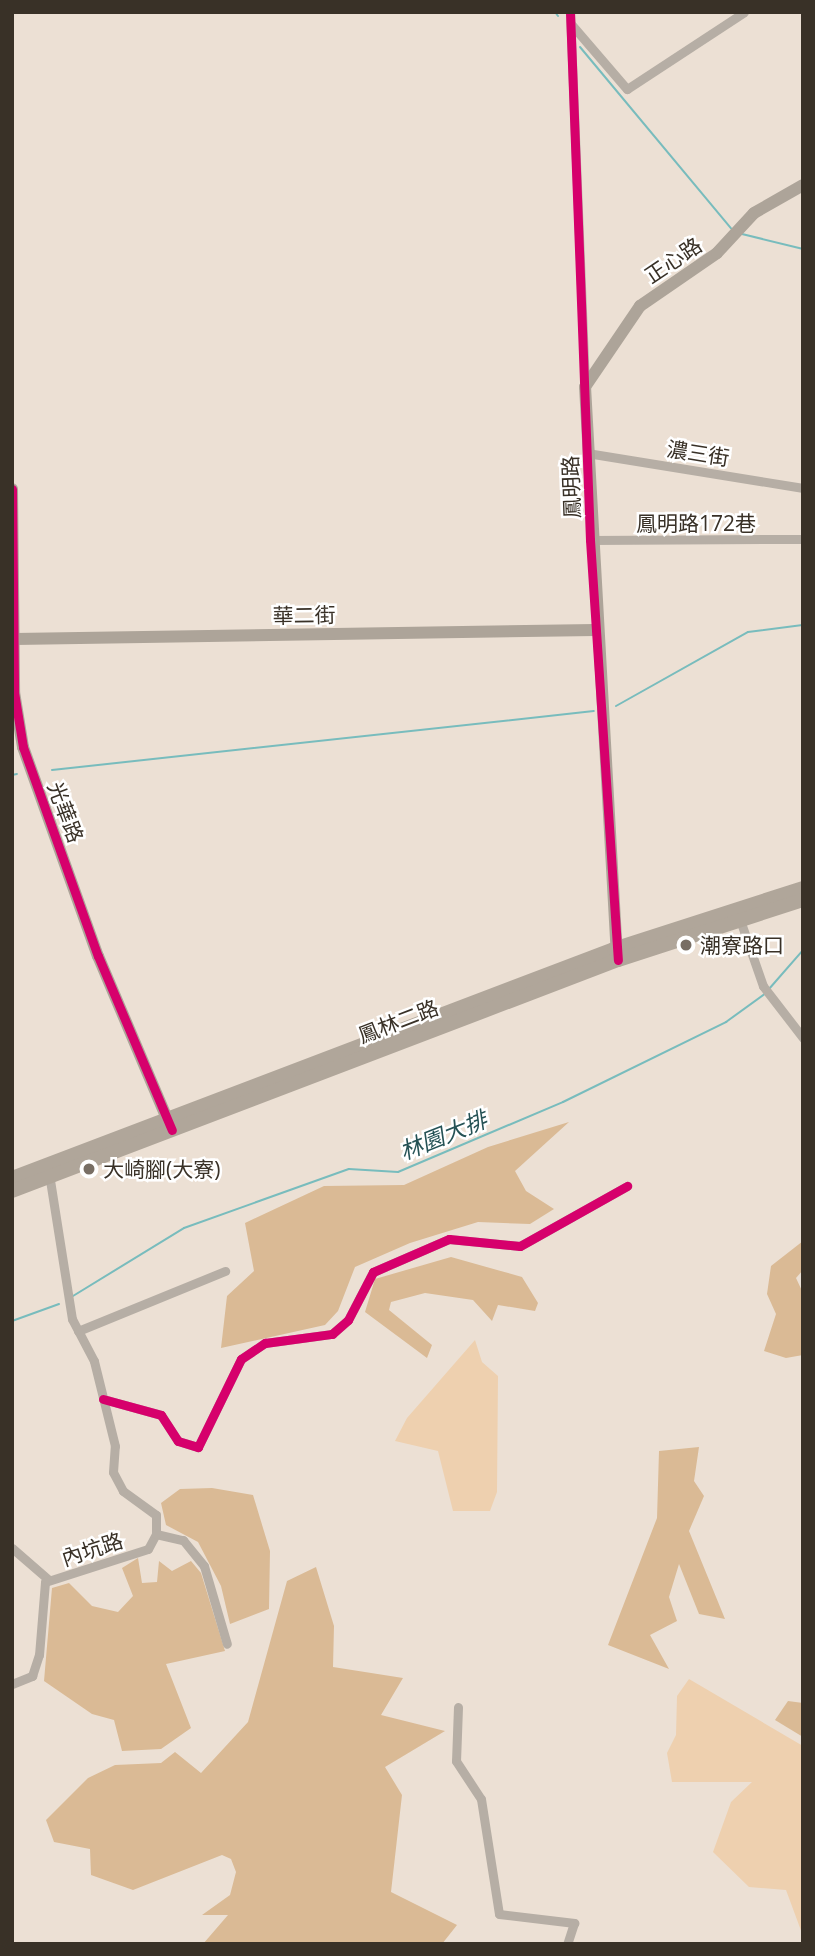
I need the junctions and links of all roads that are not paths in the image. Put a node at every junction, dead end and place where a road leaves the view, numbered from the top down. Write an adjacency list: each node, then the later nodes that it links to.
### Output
1 (570, 12): 3 (street, 鳳明路)
2 (744, 12): 3 (street)
3 (571, 24): 5 (street, 鳳明路)
4 (803, 185): 5 (street, 正心路)
5 (585, 387): 6 (street, 鳳明路)
6 (587, 453): 7 (street, 濃三街); 10 (street, 鳳明路)
7 (803, 488)
8 (12, 489): 12 (street, 光華路)
9 (803, 539): 10 (street, 鳳明路172巷)
10 (590, 540): 11 (street, 鳳明路)
11 (595, 630): 12 (street, 華二街); 16 (street, 鳳明路)
12 (15, 639): 18 (street, 光華路)
13 (803, 888): 15 (main road, 鳳林二路)
14 (803, 900): 15 (main road, 鳳林二路)
15 (738, 914): 16 (main road, 鳳林二路); 17 (street)
16 (616, 954): 18 (main road, 鳳林二路)
17 (803, 1038)
18 (169, 1124): 19 (main road, 鳳林二路)
19 (48, 1171): 20 (main road, 鳳林二路); 22 (main road, 鳳林二路); 24 (street)
20 (12, 1178)
21 (627, 1186): 25 (street)
22 (12, 1191)
23 (225, 1270): 24 (street)
24 (78, 1331): 25 (street)
25 (103, 1398): 26 (street)
26 (156, 1534): 28 (street, 內坑路); 29 (street)
27 (12, 1548): 28 (street)
28 (50, 1580): 30 (street, 內坑路)
29 (227, 1644)
30 (12, 1684)
31 (458, 1707): 32 (street)
32 (567, 1944)

